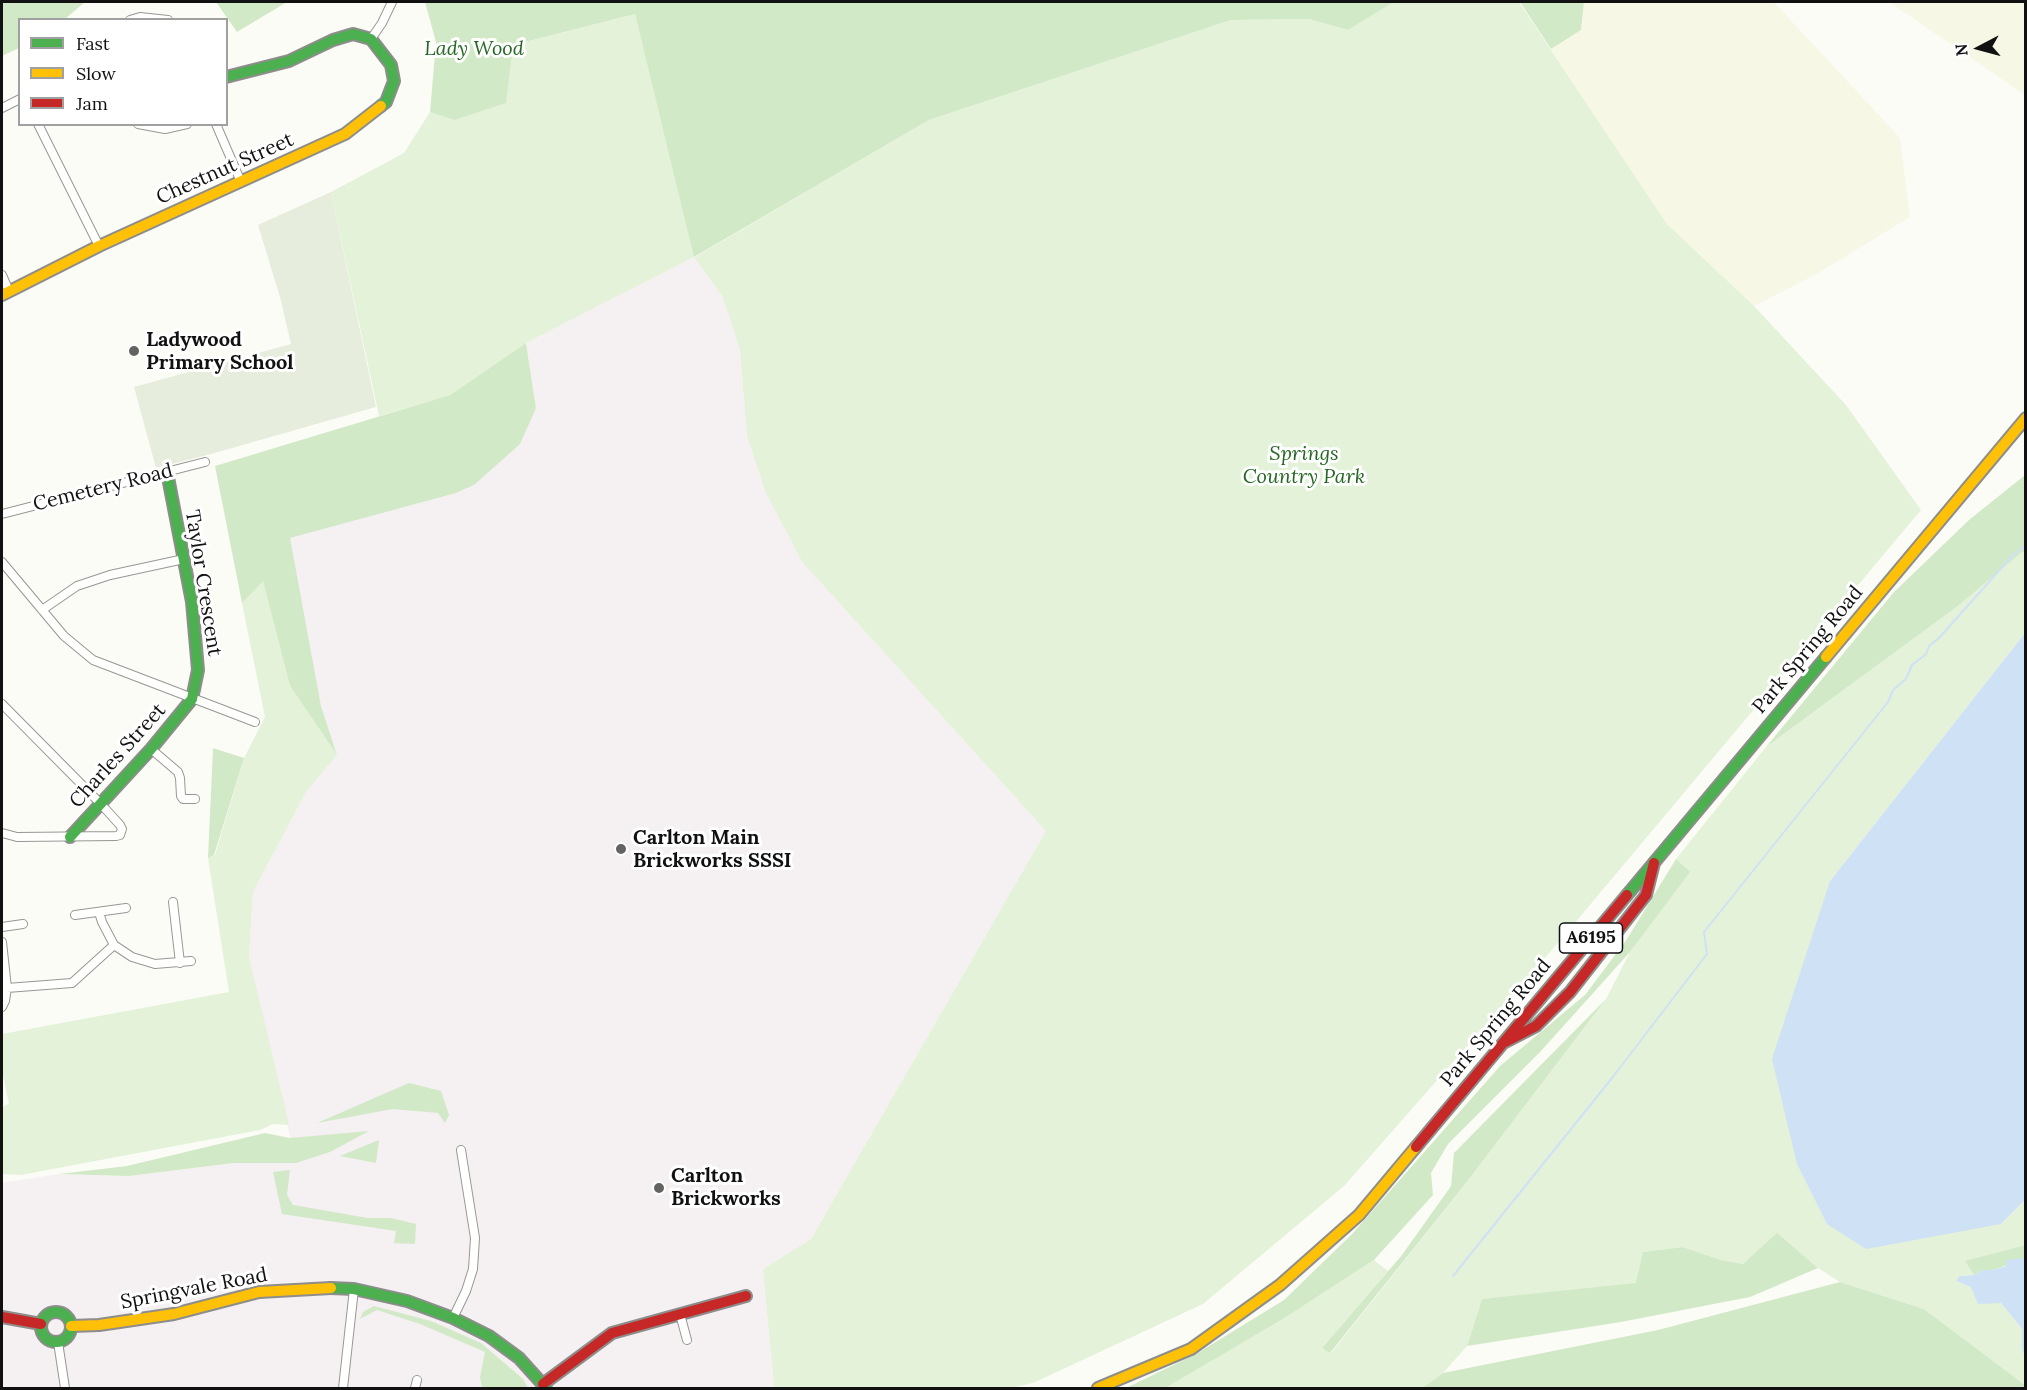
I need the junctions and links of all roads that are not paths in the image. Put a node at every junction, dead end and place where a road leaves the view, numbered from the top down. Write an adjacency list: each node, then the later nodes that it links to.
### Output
1 (392, 2): 2 (street)
2 (371, 39): 3 (street); 10 (street, Chestnut Street)
3 (228, 76)
4 (18, 100): 5 (street)
5 (2, 108)
6 (39, 126): 11 (street)
7 (149, 126): 8 (street)
8 (178, 126)
9 (217, 126): 10 (street)
10 (241, 182): 11 (street, Chestnut Street)
11 (99, 246): 13 (street, Chestnut Street)
12 (2, 275): 13 (street)
13 (5, 293)
14 (2025, 418): 29 (street, Park Spring Road / A6195)
15 (205, 462): 16 (street, Cemetery Road)
16 (167, 472): 17 (street, Cemetery Road); 18 (street, Taylor Crescent)
17 (2, 514)
18 (184, 560): 20 (street); 21 (street, Taylor Crescent)
19 (2, 562): 20 (street)
20 (42, 610): 21 (street)
21 (192, 699): 23 (street); 24 (street, Charles Street)
22 (2, 704): 26 (street)
23 (255, 722)
24 (151, 749): 25 (street); 26 (street, Charles Street)
25 (195, 799)
26 (100, 803): 28 (street, Charles Street); 28 (street)
27 (2, 833): 28 (street)
28 (70, 837)
29 (1654, 863): 43 (street, Park Spring Road / A6195); 43 (street)
30 (173, 902): 39 (street)
31 (126, 908): 32 (street)
32 (99, 912): 33 (street); 37 (street)
33 (75, 915)
34 (23, 924): 35 (street)
35 (2, 927)
36 (2, 942): 40 (street)
37 (114, 945): 39 (street); 41 (street)
38 (191, 961): 39 (street)
39 (180, 963)
40 (3, 966): 41 (street)
41 (7, 988): 42 (street)
42 (2, 1007)
43 (1503, 1043): 57 (street, Park Spring Road / A6195)
44 (461, 1150): 49 (street)
45 (354, 1289): 49 (street, Springvale Road); 51 (street, Springvale Road); 56 (street)
46 (746, 1296): 47 (street)
47 (680, 1314): 52 (street); 54 (street)
48 (2, 1317): 50 (street)
49 (453, 1318): 54 (street, Springvale Road)
50 (41, 1324): 51 (street, Springvale Road); 53 (street)
51 (71, 1326): 53 (street)
52 (687, 1340)
53 (58, 1342): 55 (street)
54 (545, 1386)
55 (65, 1389)
56 (343, 1389)
57 (1098, 1389)

